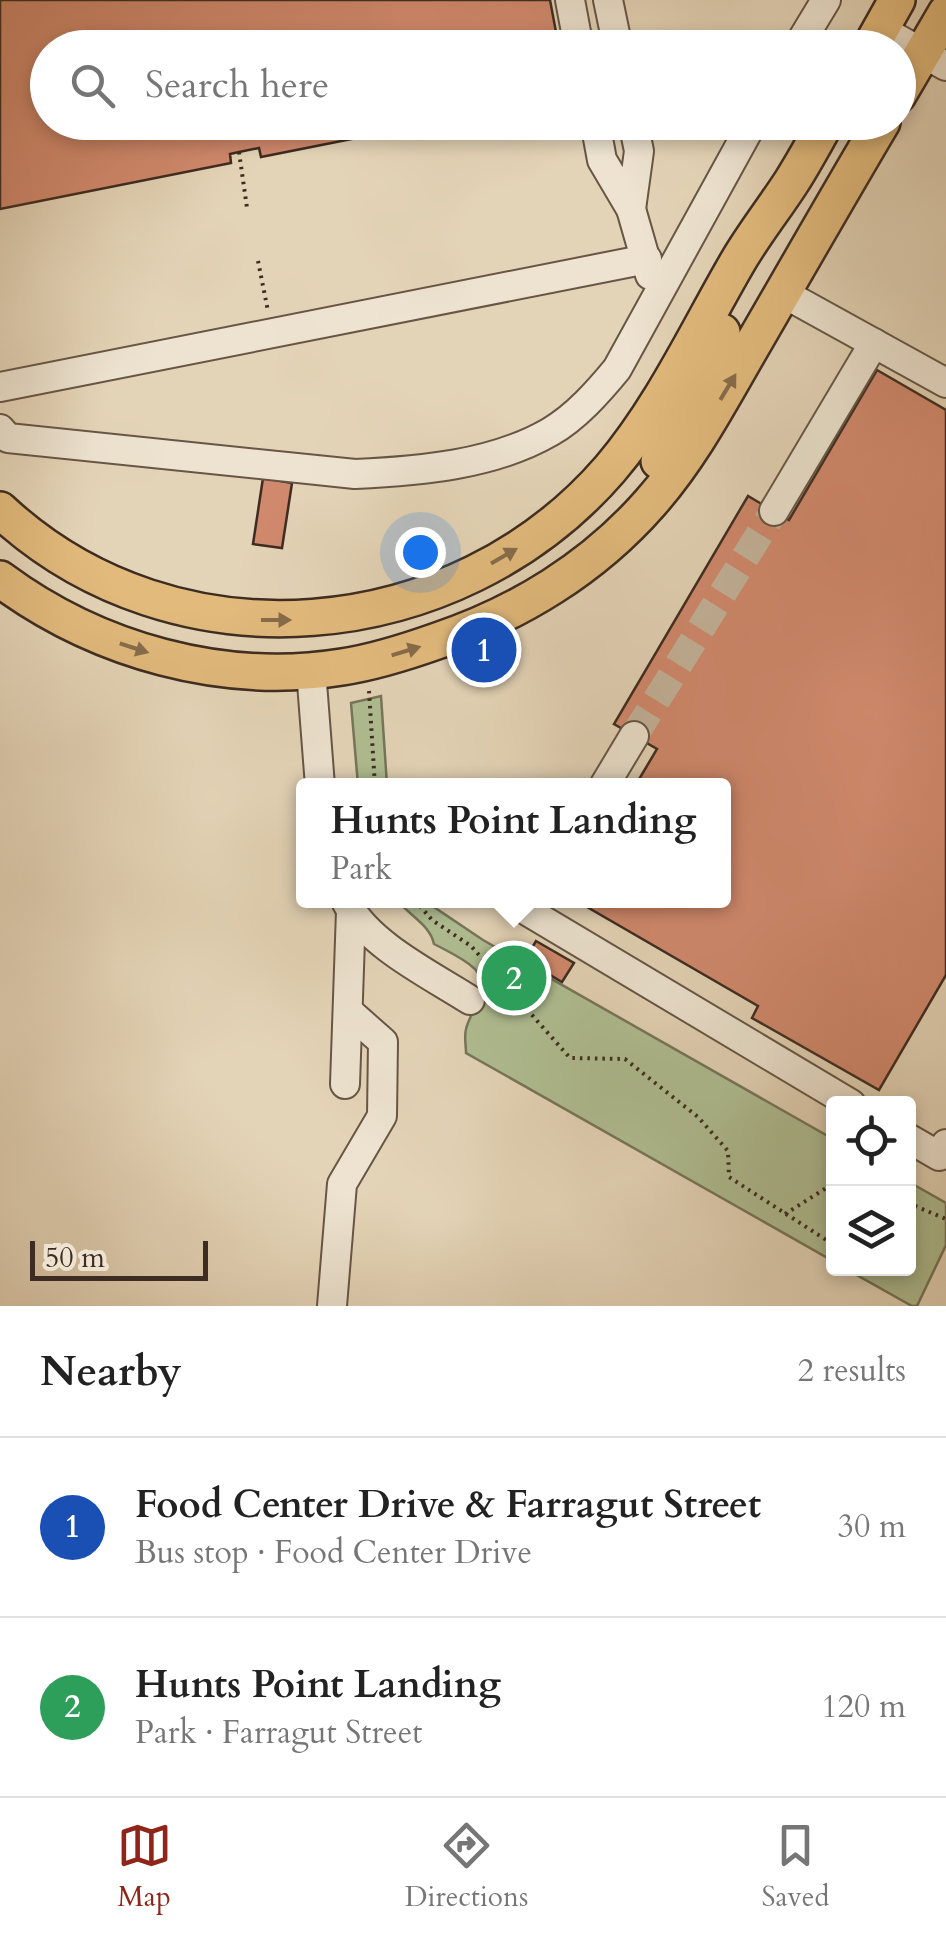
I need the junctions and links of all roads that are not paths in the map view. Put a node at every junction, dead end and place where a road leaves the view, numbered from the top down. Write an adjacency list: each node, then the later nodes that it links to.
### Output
1 (570, 0): 5 (street)
2 (608, 0): 6 (street)
3 (826, 0): 7 (street)
4 (946, 13): 8 (main road)
5 (576, 30)
6 (614, 30)
7 (808, 30)
8 (935, 59): 9 (main road)
9 (916, 77)
10 (598, 140): 16 (street)
11 (637, 140): 16 (street)
12 (743, 140): 19 (street)
13 (816, 140): 15 (main road)
14 (871, 140): 18 (main road)
15 (792, 182): 24 (main road, one-way to 15); 26 (main road)
16 (631, 209): 17 (street)
17 (647, 259): 19 (street); 22 (street)
18 (782, 293): 20 (street); 26 (main road, one-way to 18)
19 (655, 298): 23 (street)
20 (874, 343): 21 (street); 25 (street)
21 (946, 383)
22 (0, 388)
23 (0, 429)
24 (0, 510)
25 (774, 512)
26 (619, 535): 28 (main road, one-way to 26)
27 (0, 579): 28 (main road, one-way to 28)
28 (310, 670): 30 (street)
29 (634, 736): 31 (street)
30 (319, 778)
31 (609, 778)
32 (348, 908): 36 (street)
33 (350, 908): 35 (street)
34 (531, 908): 38 (street)
35 (470, 1000)
36 (348, 1011): 37 (street); 41 (street)
37 (345, 1084)
38 (838, 1096)
39 (916, 1143): 40 (street)
40 (946, 1144)
41 (332, 1306)

